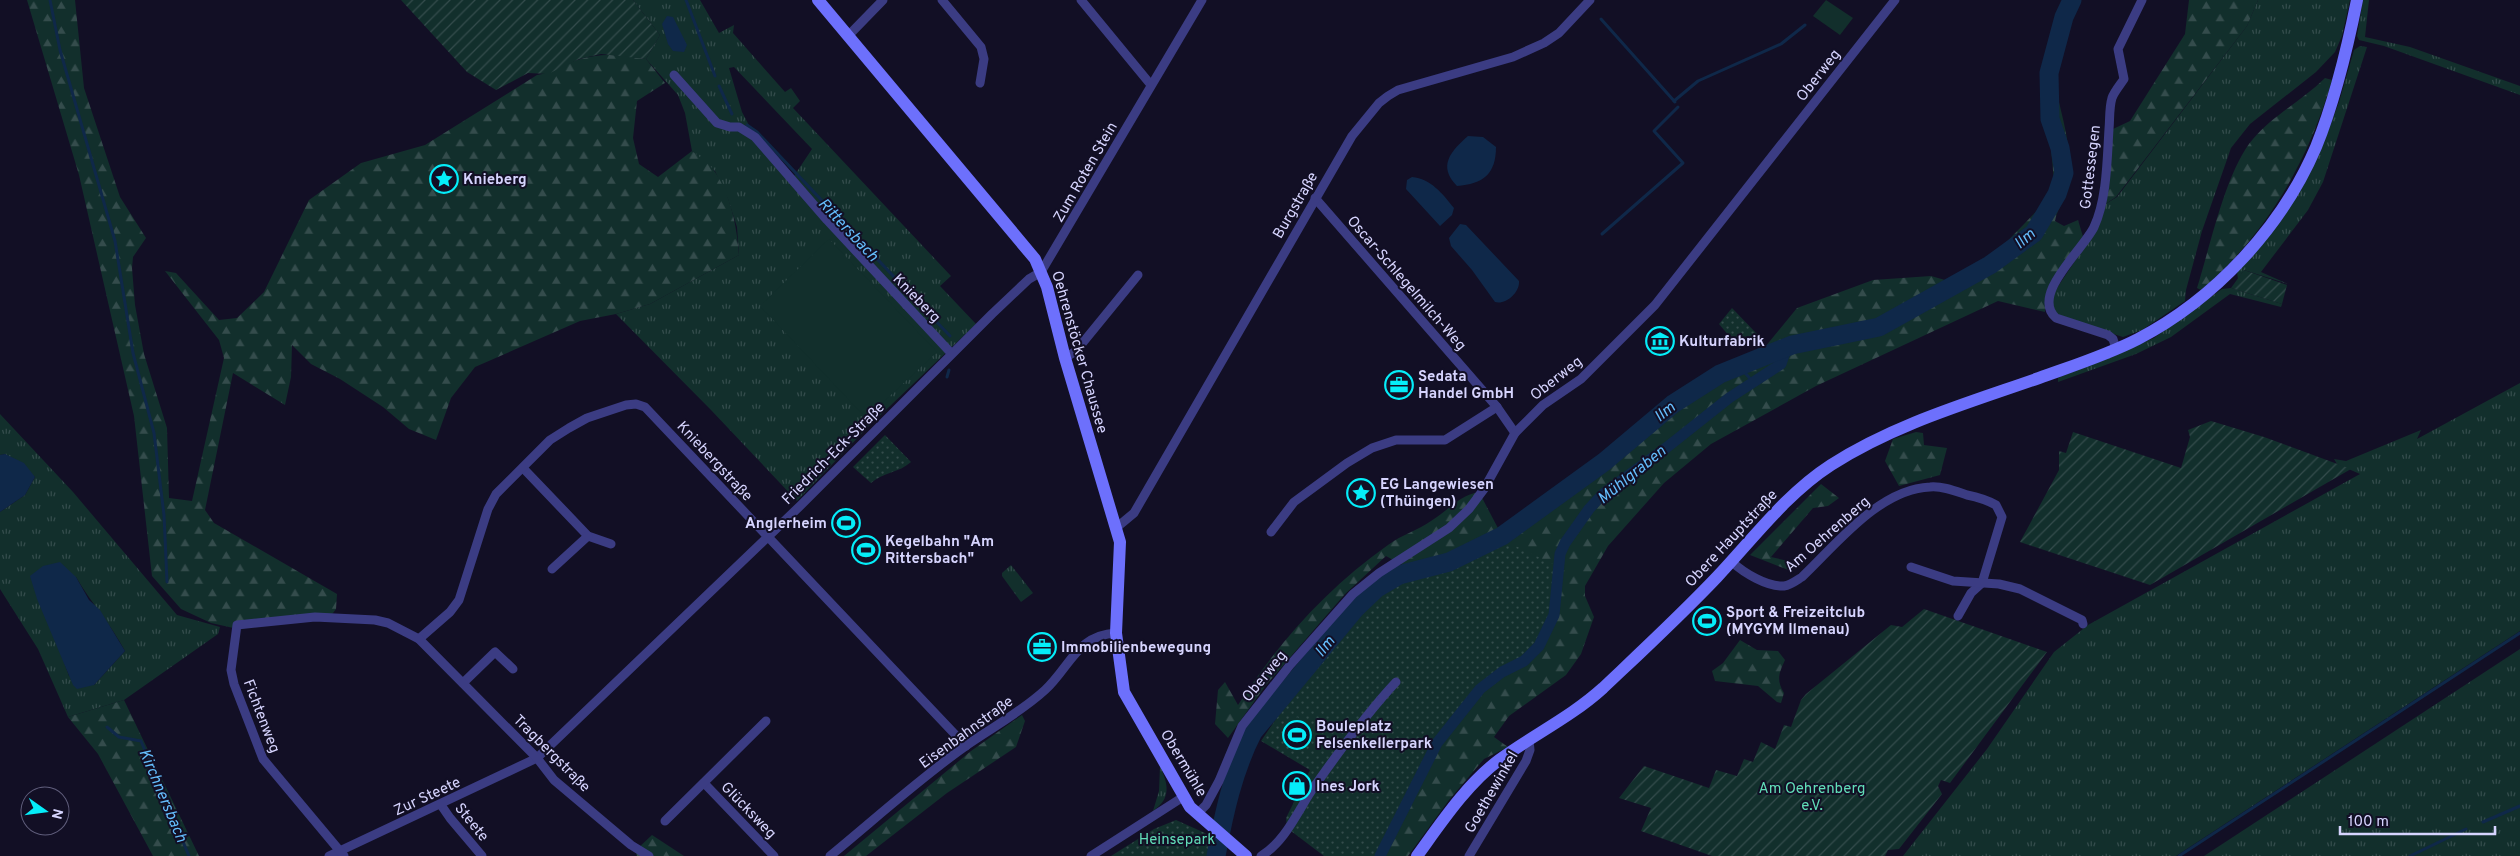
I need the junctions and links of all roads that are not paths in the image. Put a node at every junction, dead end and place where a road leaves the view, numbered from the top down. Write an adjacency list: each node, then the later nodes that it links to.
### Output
1 (818, 0): 10 (main road, Oehrenstöcker Chaussee)
2 (883, 0): 10 (street)
3 (942, 0): 12 (street)
4 (1081, 0): 13 (street)
5 (1202, 0): 13 (street, Zum Roten Stein)
6 (1590, 0): 14 (street, Burgstraße)
7 (1895, 0): 21 (street, Oberweg)
8 (2142, 0): 17 (street, Gottessegen)
9 (2357, 0): 17 (main road, Obere Hauptstraße)
10 (848, 36): 15 (main road, Oehrenstöcker Chaussee)
11 (674, 75): 18 (street, Knieberg)
12 (980, 83)
13 (1151, 85): 15 (street, Zum Roten Stein)
14 (1315, 198): 20 (street, Oscar-Schlegelmilch-Weg); 23 (street, Burgstraße)
15 (1041, 272): 18 (street, Friedrich-Eck-Straße); 19 (main road, Oehrenstöcker Chaussee)
16 (1138, 275): 19 (street)
17 (2116, 349): 28 (main road, Obere Hauptstraße)
18 (951, 354): 26 (street, Friedrich-Eck-Straße)
19 (1065, 358): 23 (main road, Oehrenstöcker Chaussee)
20 (1497, 407): 21 (street, Oscar-Schlegelmilch-Weg); 24 (street)
21 (1515, 433): 48 (street, Oberweg)
22 (523, 468): 25 (street); 26 (street, Kniebergstraße); 36 (street, Kniebergstraße)
23 (1116, 528): 35 (main road, Oehrenstöcker Chaussee)
24 (1271, 532)
25 (588, 536): 27 (street); 30 (street)
26 (768, 537): 43 (street, Kniebergstraße); 44 (street, Friedrich-Eck-Straße)
27 (611, 544)
28 (1732, 562): 31 (street, Am Oehrenberg); 42 (main road, Obere Hauptstraße)
29 (1911, 567): 31 (street)
30 (552, 569)
31 (1982, 583): 32 (street, Am Oehrenberg); 33 (street)
32 (1958, 616)
33 (2083, 624)
34 (237, 625): 36 (street, Tragbergstraße); 50 (street, Fichtenweg)
35 (1116, 633): 37 (main road, Oehrenstöcker Chaussee); 43 (street, Eisenbahnstraße)
36 (419, 639): 40 (street, Tragbergstraße)
37 (1120, 669): 46 (main road, Obermühle)
38 (513, 670): 40 (street)
39 (1396, 682): 58 (street)
40 (463, 683): 44 (street, Tragbergstraße)
41 (766, 721): 45 (street, Glücksweg)
42 (1529, 740): 59 (main road, Obere Hauptstraße); 60 (street, Goethewinkel)
43 (966, 746): 55 (street, Eisenbahnstraße)
44 (536, 758): 47 (street, Zur Steete); 53 (street, Tragbergstraße)
45 (704, 784): 49 (street, Glücksweg); 54 (street, Glücksweg)
46 (1183, 797): 48 (main road, Obermühle); 56 (street)
47 (442, 805): 50 (street, Zur Steete); 52 (street, Steete)
48 (1197, 814): 57 (main road, Obermühle)
49 (665, 821)
50 (342, 853): 51 (street, Zur Steete)
51 (329, 856)
52 (482, 856)
53 (649, 856)
54 (774, 856)
55 (830, 856)
56 (1091, 856)
57 (1246, 856)
58 (1261, 856)
59 (1417, 856)
60 (1469, 856)

